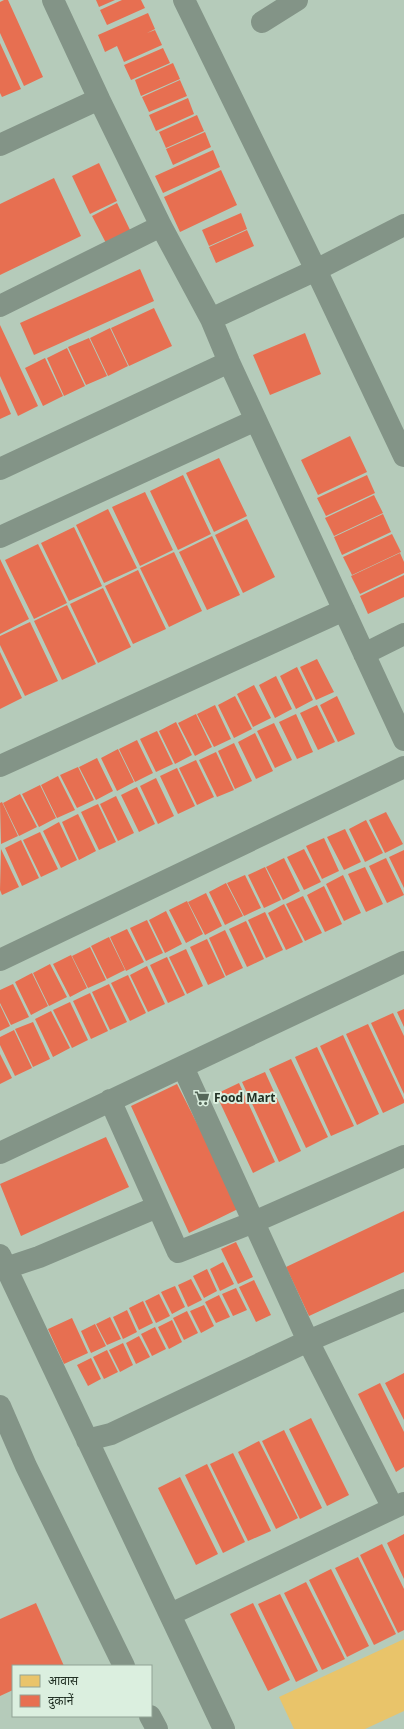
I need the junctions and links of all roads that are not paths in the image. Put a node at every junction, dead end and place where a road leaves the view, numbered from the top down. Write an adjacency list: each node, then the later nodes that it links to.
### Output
1 (53, 0): 5 (street)
2 (184, 0): 9 (street)
3 (297, 0): 4 (street)
4 (262, 22)
5 (99, 99): 6 (street); 8 (street)
6 (0, 144)
7 (404, 225): 9 (street)
8 (161, 226): 10 (street); 11 (street)
9 (316, 270): 11 (street); 14 (street)
10 (0, 306)
11 (211, 319): 12 (street)
12 (229, 362): 13 (street); 15 (street)
13 (256, 420): 16 (street); 17 (street)
14 (404, 456)
15 (0, 469)
16 (0, 537)
17 (344, 610): 19 (street); 21 (street)
18 (404, 634): 19 (street)
19 (364, 654): 20 (street)
20 (404, 740)
21 (0, 766)
22 (404, 767): 23 (street)
23 (0, 960)
24 (404, 962): 25 (street)
25 (183, 1067): 26 (street); 30 (street)
26 (110, 1100): 27 (street); 29 (street)
27 (0, 1153)
28 (404, 1156): 30 (street)
29 (157, 1206): 30 (street); 31 (street)
30 (254, 1222): 33 (street)
31 (3, 1261): 35 (street)
32 (404, 1300): 33 (street)
33 (308, 1341): 35 (street); 36 (street)
34 (0, 1406): 38 (street)
35 (87, 1440): 37 (street)
36 (399, 1506): 37 (street)
37 (171, 1614): 39 (street)
38 (124, 1665)
39 (224, 1729)

